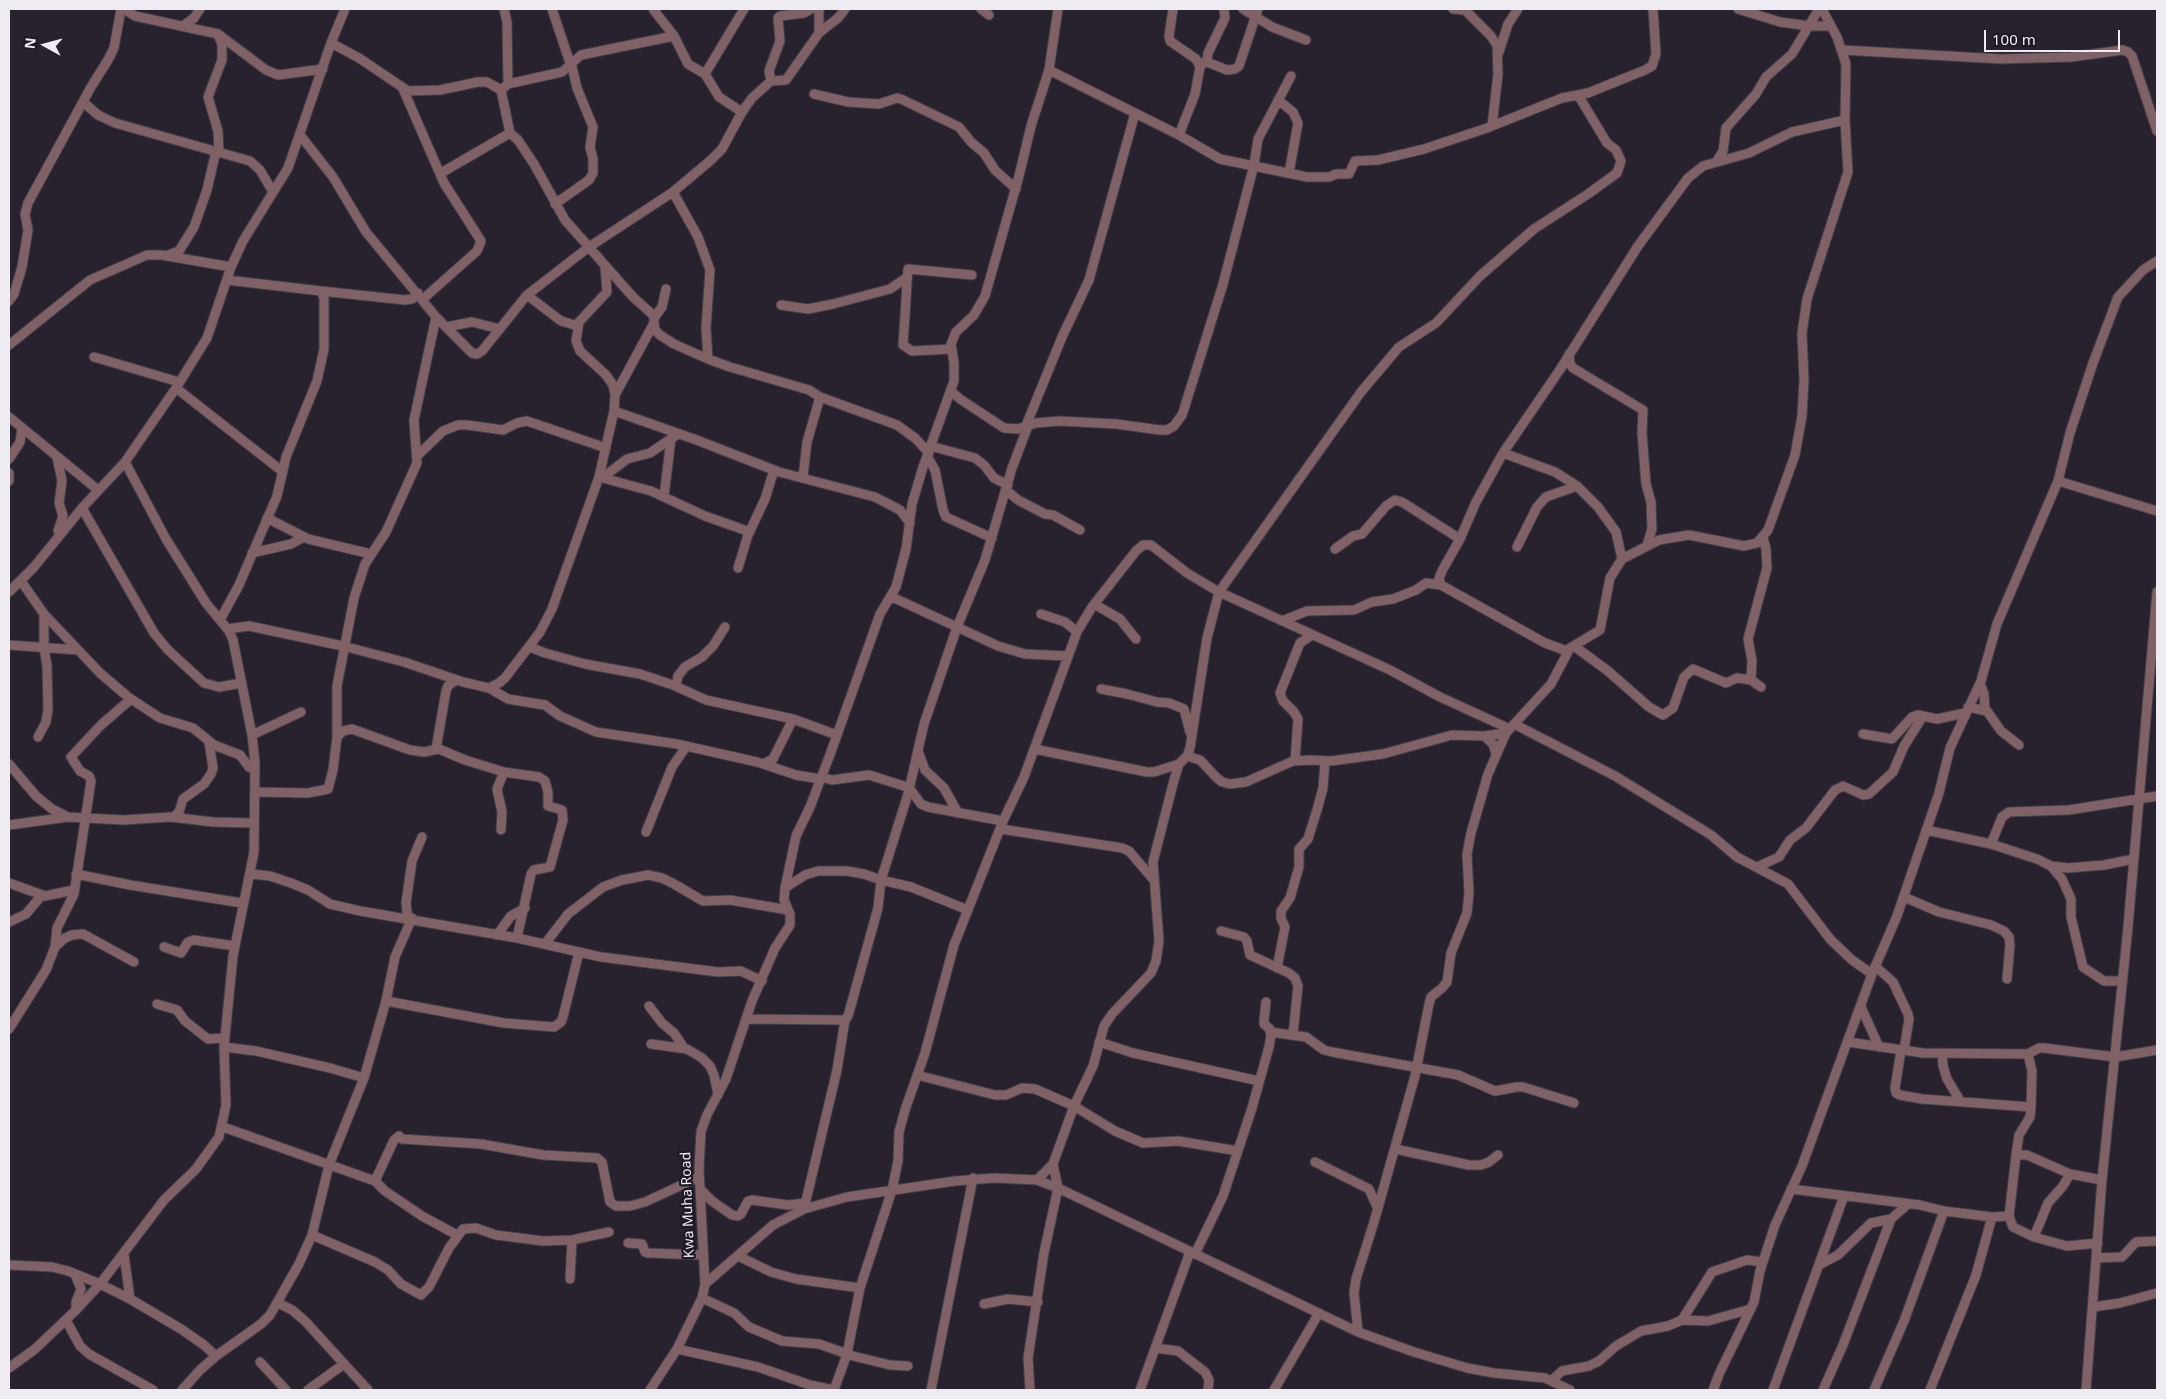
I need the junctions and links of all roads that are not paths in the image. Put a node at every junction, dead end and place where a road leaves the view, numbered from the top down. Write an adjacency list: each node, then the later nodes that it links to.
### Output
1 (123, 9): 25 (street); 47 (street)
2 (200, 9): 25 (street)
3 (346, 9): 32 (street)
4 (504, 9): 42 (street)
5 (553, 9): 35 (street)
6 (811, 9): 22 (street)
7 (819, 9): 28 (street)
8 (845, 9): 28 (street)
9 (981, 9): 24 (street)
10 (1058, 9): 38 (street)
11 (1173, 9): 36 (street)
12 (1224, 9): 36 (street)
13 (1243, 9): 23 (street)
14 (1453, 9): 15 (street)
15 (1464, 9): 34 (street)
16 (1518, 9): 34 (street)
17 (1653, 9): 45 (street)
18 (1738, 9): 26 (street)
19 (1821, 9): 26 (street); 27 (street)
20 (740, 10): 39 (street)
21 (658, 11): 30 (street)
22 (784, 12): 41 (street)
23 (1257, 12): 31 (street); 36 (street)
24 (989, 16)
25 (183, 26): 29 (street)
26 (1810, 26): 27 (street); 57 (street)
27 (1831, 26): 33 (street)
28 (819, 33): 41 (street)
29 (218, 34): 37 (street); 56 (street)
30 (674, 36): 35 (street); 39 (street)
31 (1306, 40)
32 (331, 43): 37 (street); 43 (street)
33 (1843, 50): 50 (street); 52 (street)
34 (1498, 55): 51 (street)
35 (571, 62): 42 (street); 64 (street)
36 (1204, 64): 55 (street)
37 (323, 69): 54 (street)
38 (1049, 70): 49 (street); 61 (street)
39 (704, 74): 48 (street)
40 (1291, 76): 46 (street)
41 (771, 81): 48 (street)
42 (504, 87): 43 (street); 53 (street)
43 (403, 89): 59 (street)
44 (814, 94): 61 (street)
45 (1578, 95): 51 (street); 139 (street)
46 (1278, 100): 58 (street); 60 (street)
47 (83, 102): 56 (street); 77 (street)
48 (742, 112): 63 (street)
49 (1135, 113): 55 (street); 95 (street)
50 (1845, 120): 57 (street); 127 (street)
51 (1492, 126): 60 (street)
52 (2157, 131)
53 (510, 133): 59 (street); 64 (street)
54 (300, 135): 62 (street); 76 (street)
55 (1179, 135): 58 (street)
56 (217, 152): 62 (street); 66 (street)
57 (1717, 161): 86 (street)
58 (1254, 165): 60 (street); 95 (street)
59 (441, 173): 76 (street)
60 (1289, 173)
61 (1016, 189): 85 (street)
62 (273, 192): 68 (street)
63 (674, 192): 65 (street); 88 (street)
64 (555, 204): 65 (street)
65 (589, 247): 69 (street); 75 (street)
66 (166, 256): 68 (street); 84 (street)
67 (2157, 261): 111 (street)
68 (231, 267): 72 (street)
69 (605, 267): 80 (street); 81 (street)
70 (972, 275): 71 (street)
71 (906, 278): 78 (street); 85 (street)
72 (227, 280): 74 (street); 89 (street)
73 (666, 289): 80 (street)
74 (321, 291): 76 (street); 107 (street)
75 (527, 295): 81 (street); 83 (street)
76 (420, 296): 79 (street)
77 (9, 301)
78 (781, 305)
79 (436, 317): 82 (street); 103 (street)
80 (654, 321): 88 (street); 91 (street)
81 (578, 326): 91 (street)
82 (446, 327): 83 (street); 83 (street)
83 (500, 329)
84 (9, 345)
85 (951, 349): 90 (street, Kwa Muha Road)
86 (1569, 354): 100 (street); 129 (street)
87 (94, 357): 89 (street)
88 (708, 358): 92 (street)
89 (178, 385): 104 (street); 107 (street)
90 (951, 391): 95 (street); 99 (street, Kwa Muha Road)
91 (615, 395): 93 (street)
92 (820, 397): 99 (street); 109 (street)
93 (614, 411): 97 (street); 98 (street)
94 (9, 417): 96 (street)
95 (1026, 427): 113 (street)
96 (22, 428): 101 (street); 102 (street)
97 (674, 436): 105 (street); 108 (street); 115 (street)
98 (606, 448): 103 (street); 108 (street)
99 (929, 452): 113 (street); 116 (street, Kwa Muha Road); 126 (street)
100 (1503, 453): 112 (street); 128 (street)
101 (10, 455)
102 (57, 456): 114 (street); 125 (street)
103 (416, 456): 133 (street)
104 (125, 462): 114 (street); 145 (street)
105 (774, 470): 109 (street); 123 (street)
106 (9, 472): 110 (street)
107 (283, 472): 120 (street)
108 (600, 478): 115 (street); 155 (street)
109 (803, 478): 117 (street)
110 (9, 481)
111 (2058, 481): 119 (street); 162 (street)
112 (1577, 486): 130 (street); 134 (street)
113 (1007, 488): 122 (street); 126 (street)
114 (98, 490): 118 (street)
115 (664, 496): 123 (street)
116 (912, 504): 117 (street); 121 (street, Kwa Muha Road)
117 (895, 506): 121 (street)
118 (82, 508): 125 (street); 163 (street)
119 (2157, 511)
120 (267, 518): 124 (street); 132 (street)
121 (910, 523): 141 (street, Kwa Muha Road)
122 (1080, 530)
123 (750, 532): 135 (street)
124 (304, 537): 132 (street); 133 (street)
125 (56, 538): 136 (street)
126 (992, 538): 148 (street)
127 (1762, 538): 129 (street); 161 (street)
128 (1460, 539): 131 (street); 137 (street)
129 (1647, 545): 134 (street)
130 (1517, 546)
131 (1335, 549)
132 (252, 552): 145 (street)
133 (371, 554): 154 (street)
134 (1622, 559): 157 (street)
135 (738, 568)
136 (21, 581): 138 (street); 143 (street)
137 (1441, 585): 146 (street); 157 (street)
138 (10, 590)
139 (1220, 592): 142 (street); 146 (street); 175 (street)
140 (2157, 592): 201 (street)
141 (892, 597): 148 (street); 178 (street, Kwa Muha Road)
142 (1094, 604): 150 (street); 152 (street)
143 (44, 614): 156 (street); 158 (street)
144 (1040, 614): 150 (street)
145 (220, 620): 149 (street)
146 (1282, 621): 151 (street)
147 (725, 627): 164 (street)
148 (957, 627): 159 (street); 187 (street)
149 (227, 629): 154 (street); 163 (street)
150 (1077, 632): 159 (street)
151 (1312, 635): 174 (street); 190 (street)
152 (1136, 639)
153 (9, 645): 156 (street)
154 (344, 646): 160 (street); 181 (street)
155 (530, 647): 164 (street); 166 (street)
156 (44, 648): 158 (street); 180 (street)
157 (1571, 649): 161 (street); 174 (street)
158 (78, 650): 168 (street)
159 (1067, 656): 186 (street)
160 (456, 680): 166 (street); 185 (street)
161 (1751, 680): 165 (street)
162 (1980, 683): 169 (street); 170 (street)
163 (242, 684): 177 (street)
164 (676, 686): 173 (street)
165 (1761, 687)
166 (488, 688): 184 (street)
167 (1100, 689): 175 (street)
168 (131, 699): 182 (street); 204 (street)
169 (1967, 710): 170 (street); 172 (street); 210 (street)
170 (1985, 710): 183 (street)
171 (300, 712): 177 (street)
172 (1923, 716): 176 (street); 216 (street)
173 (793, 719): 178 (street); 193 (street)
174 (1510, 729): 179 (street); 188 (street); 216 (street)
175 (1191, 734): 189 (street)
176 (1863, 734)
177 (252, 735): 195 (street)
178 (837, 735): 197 (street, Kwa Muha Road)
179 (1484, 736): 188 (street); 191 (street)
180 (38, 737)
181 (337, 737): 185 (street); 199 (street)
182 (209, 742): 195 (street); 205 (street)
183 (2019, 744)
184 (686, 747): 193 (street); 211 (street)
185 (436, 749): 196 (street)
186 (1034, 749): 194 (street); 208 (street)
187 (918, 751): 198 (street); 202 (street)
188 (1496, 754): 267 (street)
189 (1187, 756): 190 (street); 194 (street)
190 (1296, 761): 191 (street)
191 (1325, 761): 241 (street)
192 (9, 764): 203 (street)
193 (763, 764): 197 (street)
194 (1180, 764): 219 (street)
195 (255, 770): 199 (street)
196 (504, 772): 209 (street); 227 (street)
197 (821, 778): 198 (street); 222 (street, Kwa Muha Road)
198 (908, 789): 202 (street); 220 (street)
199 (255, 792): 206 (street)
200 (2157, 796): 201 (street)
201 (2139, 800): 213 (street); 214 (street)
202 (958, 813): 208 (street)
203 (68, 817): 204 (street); 207 (street)
204 (84, 817): 205 (street); 217 (street)
205 (174, 818): 206 (street)
206 (254, 823): 218 (street)
207 (9, 825)
208 (1002, 825): 219 (street); 229 (street)
209 (501, 830)
210 (1926, 830): 213 (street); 225 (street)
211 (646, 832)
212 (422, 837): 230 (street)
213 (1991, 844): 215 (street)
214 (2134, 859): 215 (street); 245 (street)
215 (2052, 866): 245 (street)
216 (1757, 867): 242 (street)
217 (76, 874): 223 (street); 226 (street)
218 (251, 874): 226 (street); 230 (street)
219 (1153, 879): 257 (street)
220 (881, 880): 222 (street); 229 (street); 252 (street)
221 (9, 883): 224 (street)
222 (785, 888): 228 (street, Kwa Muha Road)
223 (74, 890): 224 (street); 237 (street)
224 (42, 895): 231 (street)
225 (1904, 897): 242 (street); 243 (street)
226 (242, 902): 236 (street)
227 (525, 908): 233 (street); 234 (street)
228 (788, 910): 235 (street); 244 (street, Kwa Muha Road)
229 (968, 910): 268 (street)
230 (410, 918): 233 (street); 246 (street)
231 (9, 922)
232 (1221, 931): 241 (street)
233 (497, 935): 234 (street)
234 (517, 938): 235 (street)
235 (545, 944): 239 (street)
236 (235, 946): 238 (street); 256 (street)
237 (55, 947): 240 (street); 253 (street)
238 (164, 947)
239 (580, 952): 244 (street); 246 (street)
240 (134, 962)
241 (1277, 968): 255 (street)
242 (1873, 970): 250 (street); 262 (street)
243 (2008, 979)
244 (762, 981): 251 (street, Kwa Muha Road)
245 (2122, 981): 266 (street)
246 (386, 1001): 269 (street)
247 (1266, 1002): 254 (street)
248 (157, 1004): 256 (street)
249 (649, 1006): 261 (street)
250 (1860, 1007): 258 (street); 260 (street)
251 (747, 1016): 252 (street); 271 (street, Kwa Muha Road)
252 (845, 1020): 296 (street)
253 (9, 1029)
254 (1270, 1032): 255 (street); 270 (street)
255 (1292, 1034): 267 (street)
256 (225, 1042): 269 (street); 276 (street)
257 (1099, 1042): 270 (street); 274 (street)
258 (1848, 1042): 260 (street); 292 (street)
259 (651, 1044): 261 (street)
260 (1879, 1047): 262 (street)
261 (684, 1048): 271 (street)
262 (1903, 1050): 264 (street); 272 (street)
263 (2157, 1050): 266 (street)
264 (1942, 1053): 265 (street); 272 (street)
265 (2028, 1054): 266 (street); 275 (street)
266 (2115, 1057): 288 (street)
267 (1417, 1066): 273 (street); 277 (street)
268 (917, 1075): 274 (street); 293 (street)
269 (364, 1078): 283 (street)
270 (1259, 1081): 278 (street)
271 (718, 1095): 285 (street, Kwa Muha Road)
272 (1961, 1102): 275 (street)
273 (1574, 1103)
274 (1074, 1106): 278 (street); 282 (street)
275 (2031, 1108): 279 (street)
276 (223, 1127): 283 (street); 311 (street)
277 (1395, 1149): 280 (street); 297 (street)
278 (1238, 1151): 310 (street)
279 (2016, 1154): 284 (street); 299 (street)
280 (1498, 1155)
281 (1315, 1162): 297 (street)
282 (1053, 1164): 287 (street); 290 (street)
283 (330, 1165): 289 (street); 303 (street)
284 (2070, 1174): 288 (street); 305 (street)
285 (699, 1177): 289 (street); 291 (street, Kwa Muha Road)
286 (973, 1178): 287 (street); 293 (street); 352 (street)
287 (1037, 1180): 290 (street)
288 (2102, 1180): 309 (street)
289 (375, 1181): 304 (street)
290 (1058, 1188): 310 (street); 326 (street)
291 (700, 1189): 296 (street); 312 (street, Kwa Muha Road)
292 (1791, 1189): 294 (street); 315 (street)
293 (892, 1190): 296 (street); 322 (street)
294 (1844, 1196): 295 (street); 316 (street)
295 (1908, 1204): 298 (street); 301 (street)
296 (805, 1206): 313 (street)
297 (1378, 1209): 335 (street)
298 (1944, 1211): 300 (street); 361 (street)
299 (2009, 1216): 300 (street); 305 (street)
300 (1992, 1217): 362 (street)
301 (1891, 1219): 316 (street); 360 (street)
302 (609, 1232): 306 (street)
303 (312, 1235): 304 (street); 327 (street)
304 (457, 1235): 306 (street)
305 (2034, 1237): 309 (street)
306 (572, 1240): 319 (street)
307 (2157, 1241): 314 (street)
308 (628, 1243): 312 (street)
309 (2098, 1244): 314 (street)
310 (1192, 1253): 332 (street); 336 (street)
311 (124, 1254): 320 (street); 325 (street)
312 (703, 1255): 321 (street, Kwa Muha Road)
313 (738, 1256): 321 (street); 322 (street)
314 (2096, 1258): 329 (street)
315 (1763, 1262): 330 (street); 334 (street)
316 (1819, 1265): 359 (street)
317 (9, 1266): 318 (street)
318 (75, 1274): 320 (street); 331 (street)
319 (570, 1279)
320 (100, 1284): 325 (street); 331 (street)
321 (705, 1284): 324 (street, Kwa Muha Road)
322 (860, 1288): 338 (street)
323 (2157, 1292): 329 (street)
324 (702, 1298): 337 (street, Kwa Muha Road); 338 (street)
325 (130, 1299): 339 (street)
326 (1038, 1302): 328 (street); 353 (street)
327 (278, 1303): 339 (street); 341 (street)
328 (984, 1304)
329 (2093, 1307): 363 (street)
330 (1751, 1308): 334 (street); 358 (street)
331 (76, 1310): 333 (street)
332 (1319, 1313): 335 (street); 356 (street)
333 (66, 1320): 343 (street); 345 (street)
334 (1682, 1320): 344 (street)
335 (1358, 1332): 344 (street)
336 (1155, 1348): 354 (street); 355 (street)
337 (677, 1349): 350 (street, Kwa Muha Road); 351 (street)
338 (847, 1354): 342 (street); 351 (street)
339 (216, 1356): 346 (street)
340 (260, 1362): 347 (street)
341 (344, 1364): 348 (street); 349 (street)
342 (908, 1366)
343 (9, 1368)
344 (1552, 1380): 357 (street)
345 (153, 1390)
346 (182, 1390)
347 (286, 1390)
348 (308, 1390)
349 (368, 1390)
350 (650, 1390)
351 (834, 1390)
352 (931, 1390)
353 (1030, 1390)
354 (1140, 1390)
355 (1208, 1390)
356 (1274, 1390)
357 (1570, 1390)
358 (1713, 1390)
359 (1773, 1390)
360 (1823, 1390)
361 (1874, 1390)
362 (1930, 1390)
363 (2086, 1390)

